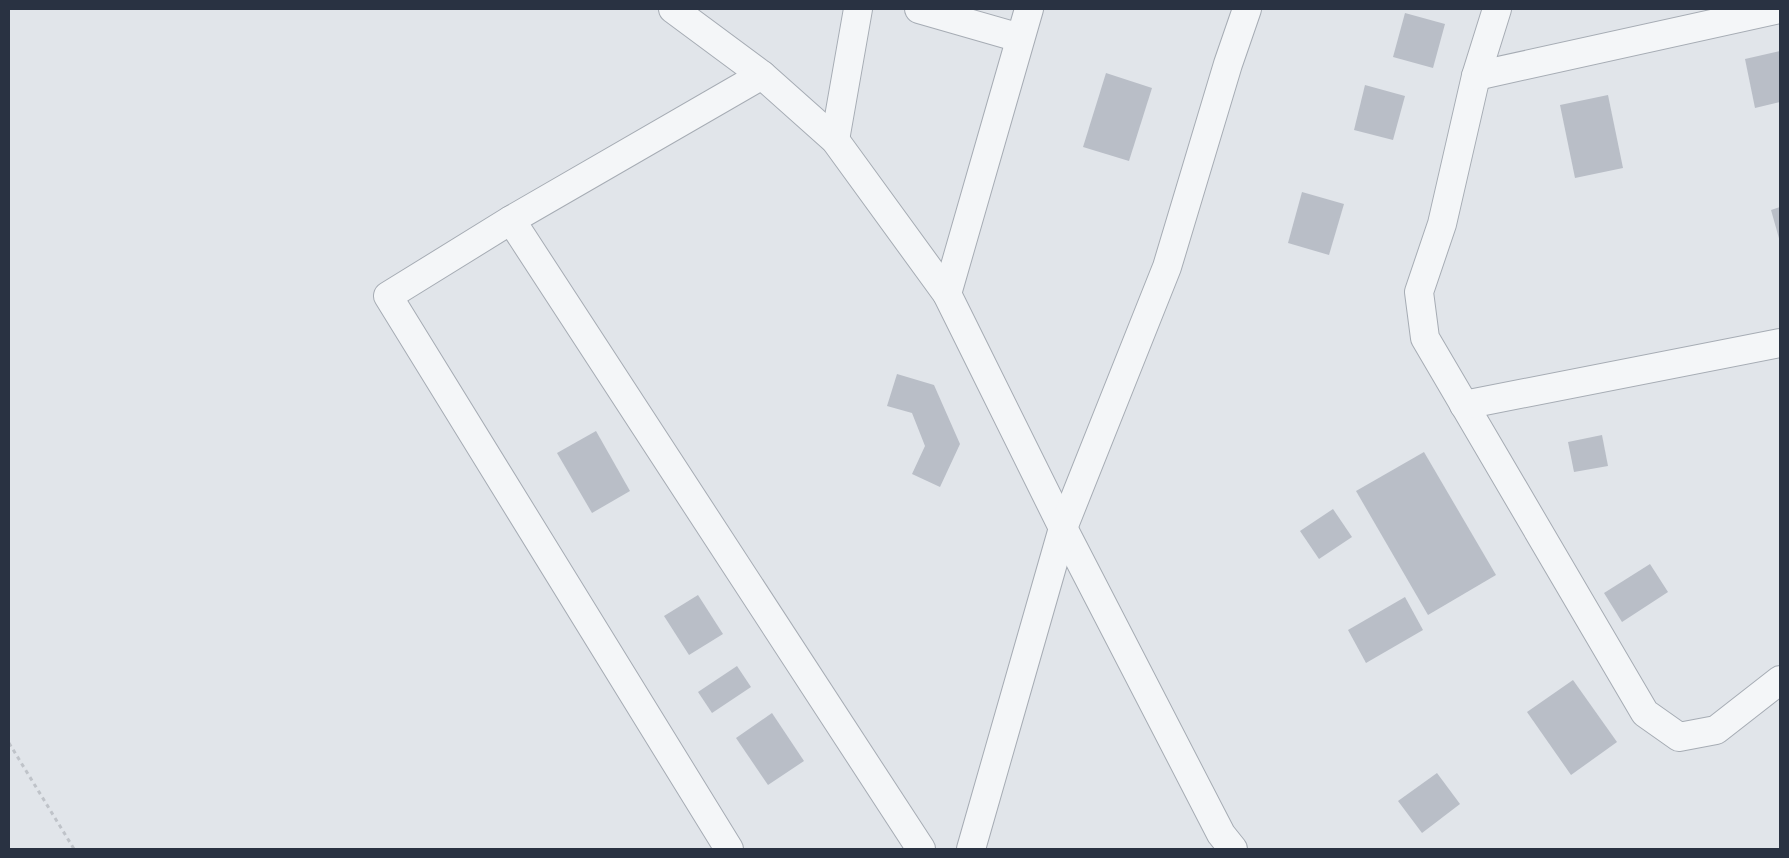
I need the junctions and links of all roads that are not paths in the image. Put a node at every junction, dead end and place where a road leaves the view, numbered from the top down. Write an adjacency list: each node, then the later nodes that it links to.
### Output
1 (673, 9): 9 (street)
2 (858, 9): 11 (street)
3 (919, 9): 8 (street)
4 (1029, 9): 8 (street)
5 (1247, 9): 16 (street)
6 (1497, 9): 10 (street)
7 (1780, 9): 10 (street)
8 (1020, 38): 13 (street)
9 (762, 74): 11 (street); 12 (street)
10 (1476, 76): 15 (street)
11 (835, 140): 13 (street)
12 (512, 220): 18 (street); 19 (street)
13 (948, 294): 16 (street)
14 (1780, 343): 15 (street)
15 (1464, 405): 17 (street)
16 (1063, 528): 20 (street); 21 (street)
17 (1780, 680)
18 (729, 849)
19 (921, 849)
20 (971, 849)
21 (1233, 849)

